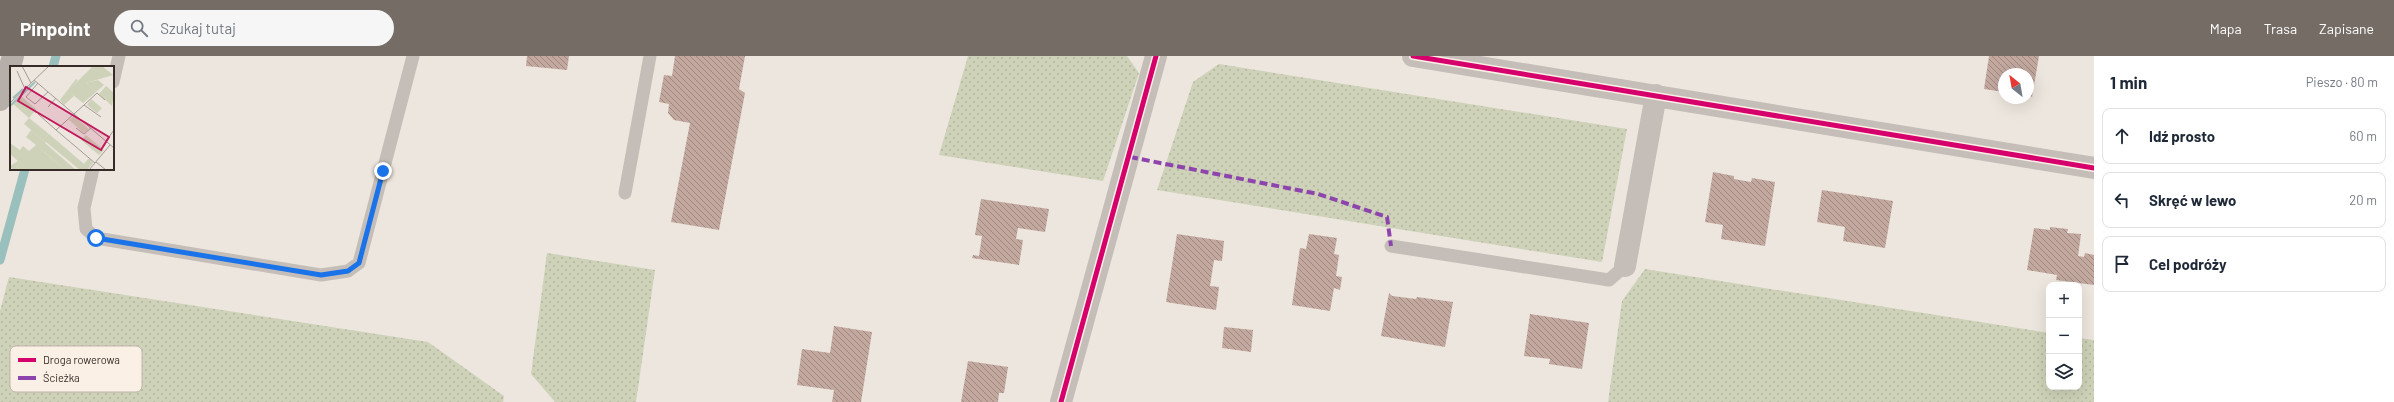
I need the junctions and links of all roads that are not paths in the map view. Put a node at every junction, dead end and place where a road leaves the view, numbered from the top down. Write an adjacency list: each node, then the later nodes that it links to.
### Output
1 (13, 56): 7 (street)
2 (119, 56): 9 (lane)
3 (413, 56): 13 (lane)
4 (650, 56): 14 (lane)
5 (1156, 56): 17 (street)
6 (1413, 56): 10 (street)
7 (10, 66)
8 (10, 66): 11 (street)
9 (114, 78)
10 (1656, 95): 12 (street); 16 (street)
11 (0, 100)
12 (2094, 168)
13 (93, 170)
14 (625, 193)
15 (1391, 246): 16 (lane)
16 (1625, 266)
17 (1061, 402)

